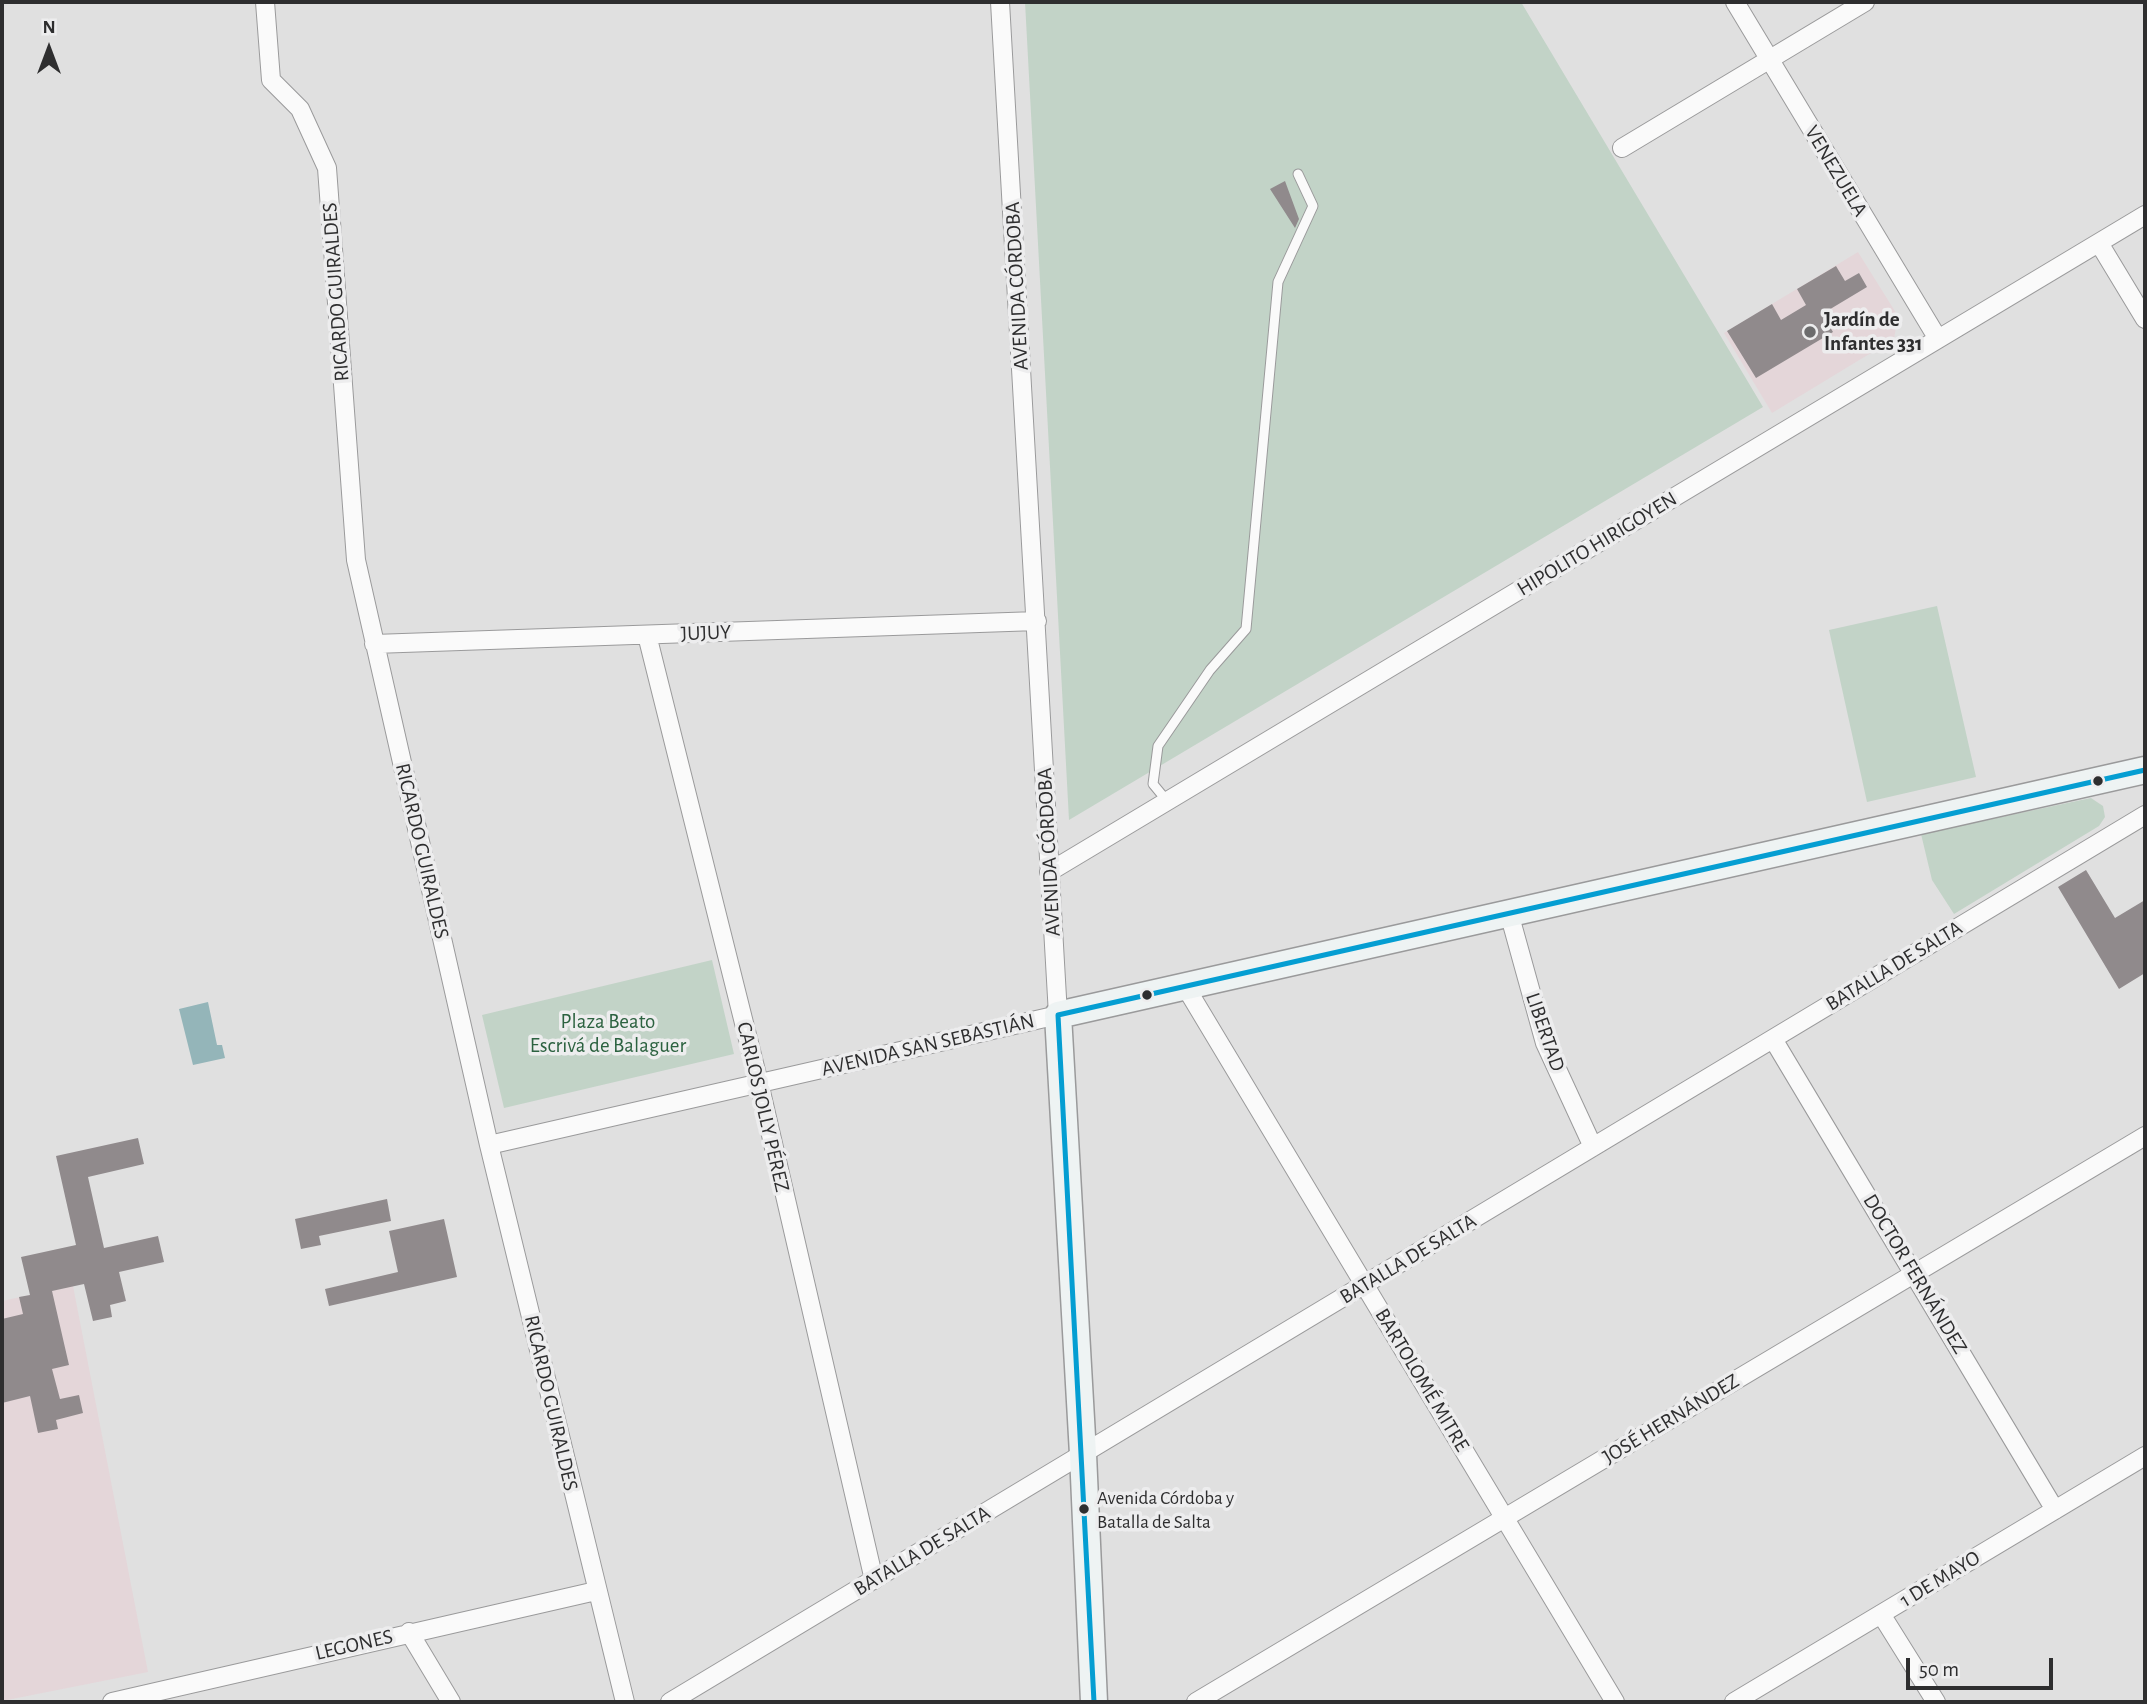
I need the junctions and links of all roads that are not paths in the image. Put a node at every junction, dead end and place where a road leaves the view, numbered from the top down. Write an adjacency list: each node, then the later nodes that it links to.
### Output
1 (265, 2): 14 (street, RICARDO GUIRALDES)
2 (1000, 2): 12 (street, AVENIDA CÓRDOBA)
3 (1735, 2): 5 (street, VENEZUELA)
4 (1865, 2): 5 (street)
5 (1769, 59): 6 (street); 11 (street, VENEZUELA)
6 (1622, 148)
7 (1298, 174): 16 (lane)
8 (2145, 215): 9 (street, HIPOLITO HIRIGOYEN)
9 (2099, 243): 10 (street); 11 (street, HIPOLITO HIRIGOYEN)
10 (2145, 319)
11 (1938, 340): 16 (street, HIPOLITO HIRIGOYEN)
12 (1037, 621): 13 (street, JUJUY); 18 (street, AVENIDA CÓRDOBA)
13 (647, 635): 14 (street, JUJUY); 23 (street, CARLOS JOLLY PÉREZ)
14 (374, 645): 25 (street, RICARDO GUIRALDES)
15 (2145, 770): 19 (street, AVENIDA SAN SEBASTIÁN)
16 (1167, 801): 18 (street, HIPOLITO HIRIGOYEN)
17 (2145, 815): 22 (street, BATALLA DE SALTA)
18 (1049, 872): 21 (street, AVENIDA CÓRDOBA)
19 (1509, 913): 20 (street, AVENIDA SAN SEBASTIÁN); 26 (street, LIBERTAD)
20 (1185, 986): 21 (street, AVENIDA SAN SEBASTIÁN); 28 (street, BARTOLOMÉ MITRE)
21 (1058, 1015): 23 (street, AVENIDA SAN SEBASTIÁN); 29 (street, AVENIDA CÓRDOBA)
22 (1773, 1039): 26 (street, BATALLA DE SALTA); 27 (street, DOCTOR FERNÁNDEZ)
23 (758, 1083): 25 (street, AVENIDA SAN SEBASTIÁN); 33 (street, CARLOS JOLLY PÉREZ)
24 (2145, 1136): 27 (street, JOSÉ HERNÁNDEZ)
25 (489, 1144): 34 (street, RICARDO GUIRALDES)
26 (1593, 1147): 28 (street, BATALLA DE SALTA)
27 (1915, 1273): 31 (street, DOCTOR FERNÁNDEZ); 32 (street, JOSÉ HERNÁNDEZ)
28 (1365, 1284): 29 (street, BATALLA DE SALTA); 32 (street, BARTOLOMÉ MITRE)
29 (1083, 1454): 33 (street, BATALLA DE SALTA); 41 (street, AVENIDA CÓRDOBA)
30 (2145, 1456): 31 (street, 1 DE MAYO)
31 (2055, 1510): 35 (street, 1 DE MAYO)
32 (1504, 1518): 42 (street, JOSÉ HERNÁNDEZ); 43 (street, BARTOLOMÉ MITRE)
33 (874, 1580): 40 (street, BATALLA DE SALTA)
34 (596, 1591): 36 (street, LEGONES); 39 (street, RICARDO GUIRALDES)
35 (1881, 1614): 44 (street, 1 DE MAYO); 45 (street)
36 (409, 1632): 37 (street, LEGONES); 38 (street)
37 (112, 1702)
38 (451, 1702)
39 (625, 1702)
40 (670, 1702)
41 (1094, 1702)
42 (1196, 1702)
43 (1615, 1702)
44 (1734, 1702)
45 (1936, 1702)

